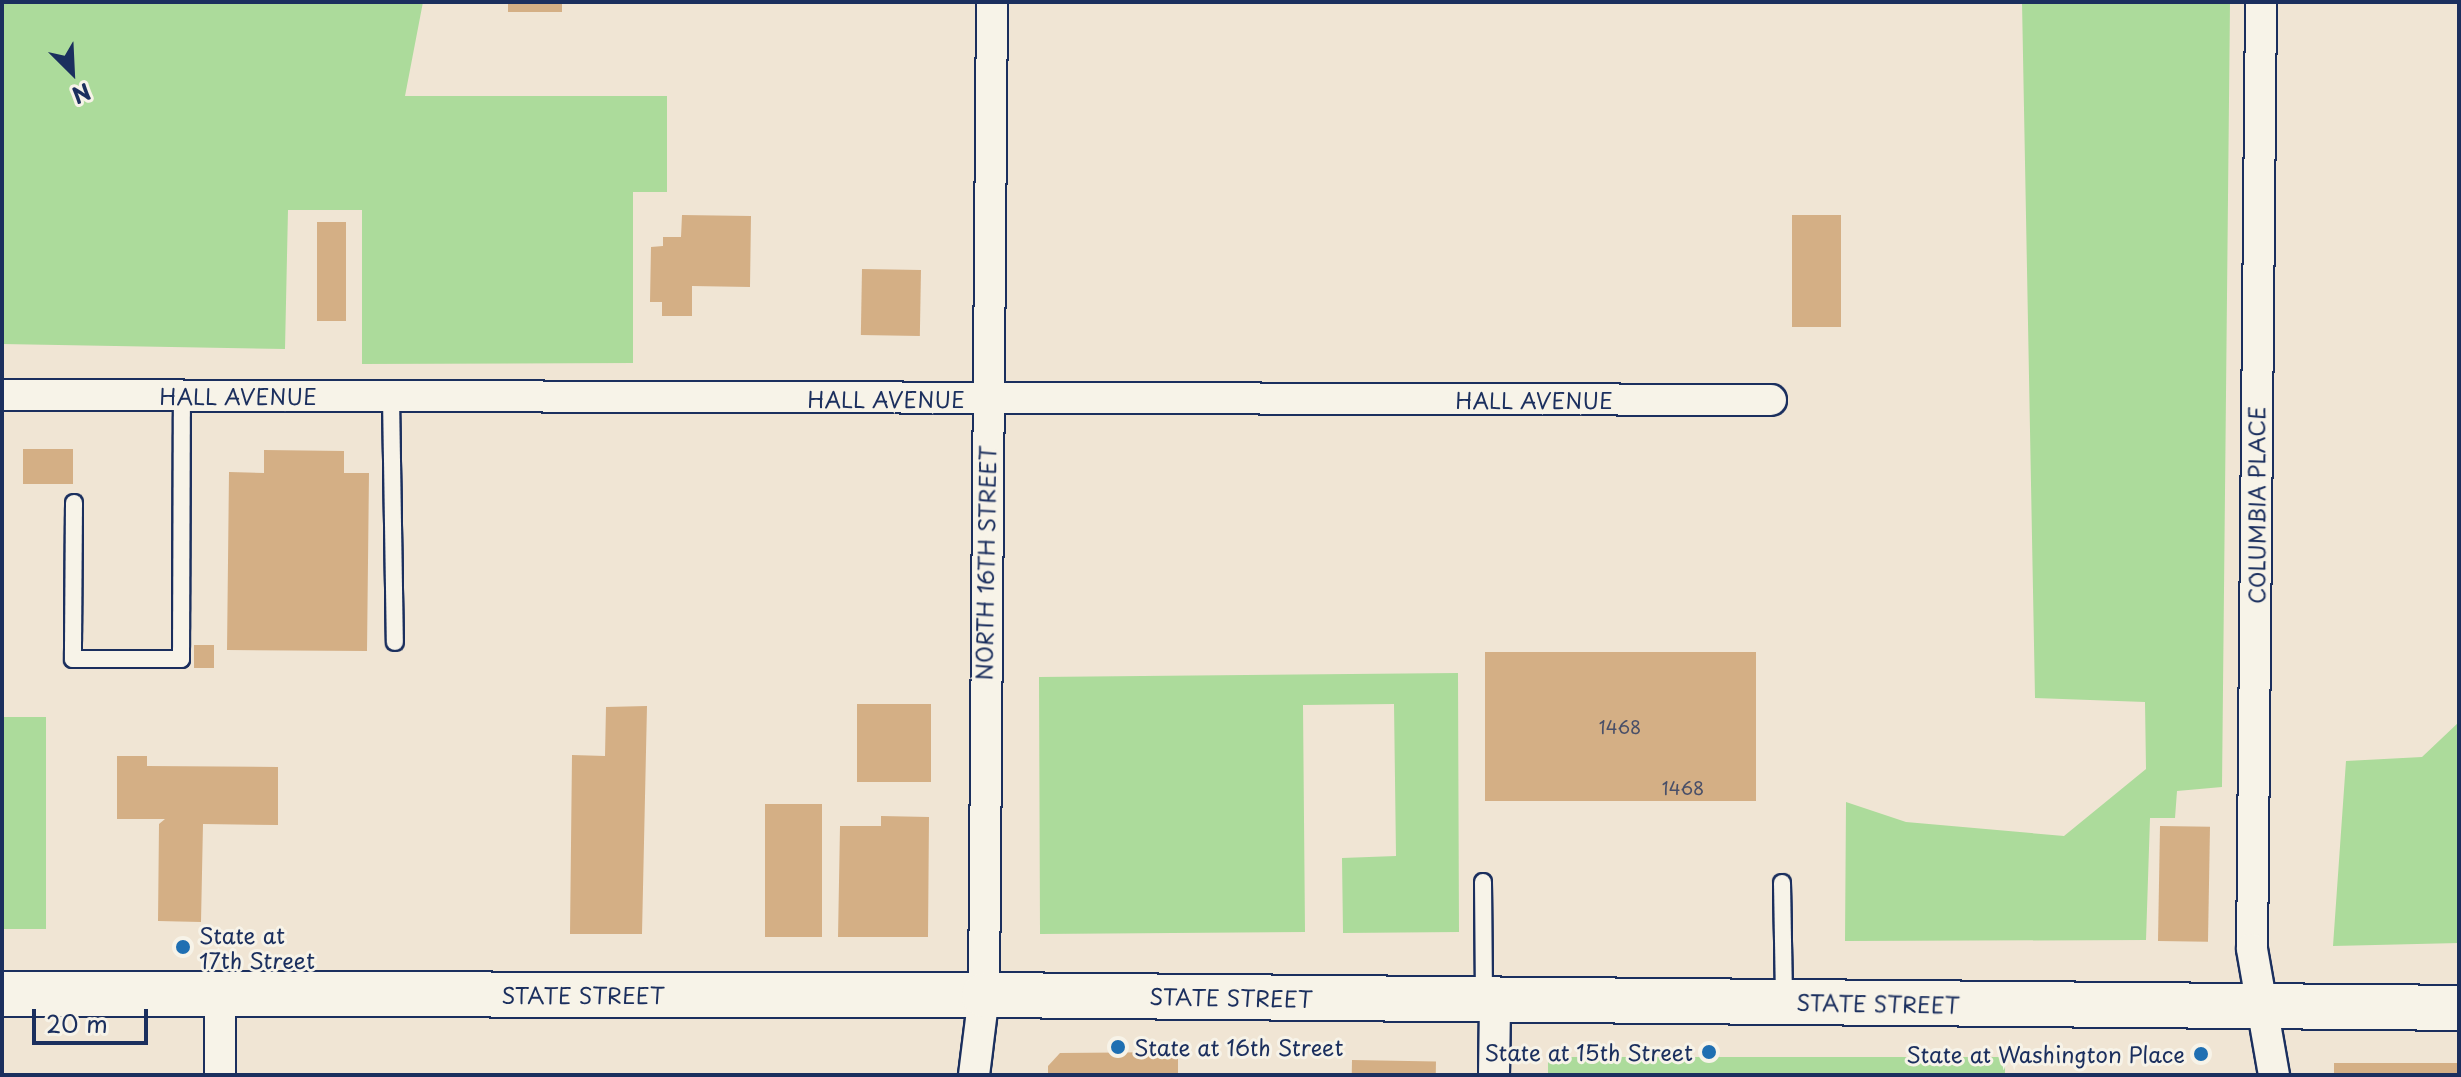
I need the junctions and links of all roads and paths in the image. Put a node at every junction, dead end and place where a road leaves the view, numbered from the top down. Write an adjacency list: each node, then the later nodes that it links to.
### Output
1 (992, 2): 6 (street, NORTH 16TH STREET)
2 (2261, 2): 17 (street, COLUMBIA PLACE)
3 (2, 395): 4 (street, HALL AVENUE)
4 (182, 396): 5 (street, HALL AVENUE); 8 (lane)
5 (391, 397): 6 (street, HALL AVENUE); 9 (lane)
6 (986, 400): 7 (street, HALL AVENUE); 13 (street, NORTH 16TH STREET)
7 (1771, 400)
8 (74, 503)
9 (395, 642)
10 (1483, 882): 15 (lane)
11 (1782, 883): 16 (lane)
12 (2, 994): 14 (main road, STATE STREET)
13 (984, 995): 14 (main road, STATE STREET); 15 (main road, STATE STREET); 20 (street, NORTH 16TH STREET)
14 (220, 996): 19 (street)
15 (1489, 1000): 16 (main road, STATE STREET); 21 (street)
16 (1784, 1001): 17 (main road, STATE STREET)
17 (2260, 1008): 18 (main road, STATE STREET); 22 (street, COLUMBIA PLACE)
18 (2459, 1008)
19 (220, 1075)
20 (974, 1075)
21 (1494, 1075)
22 (2274, 1075)

